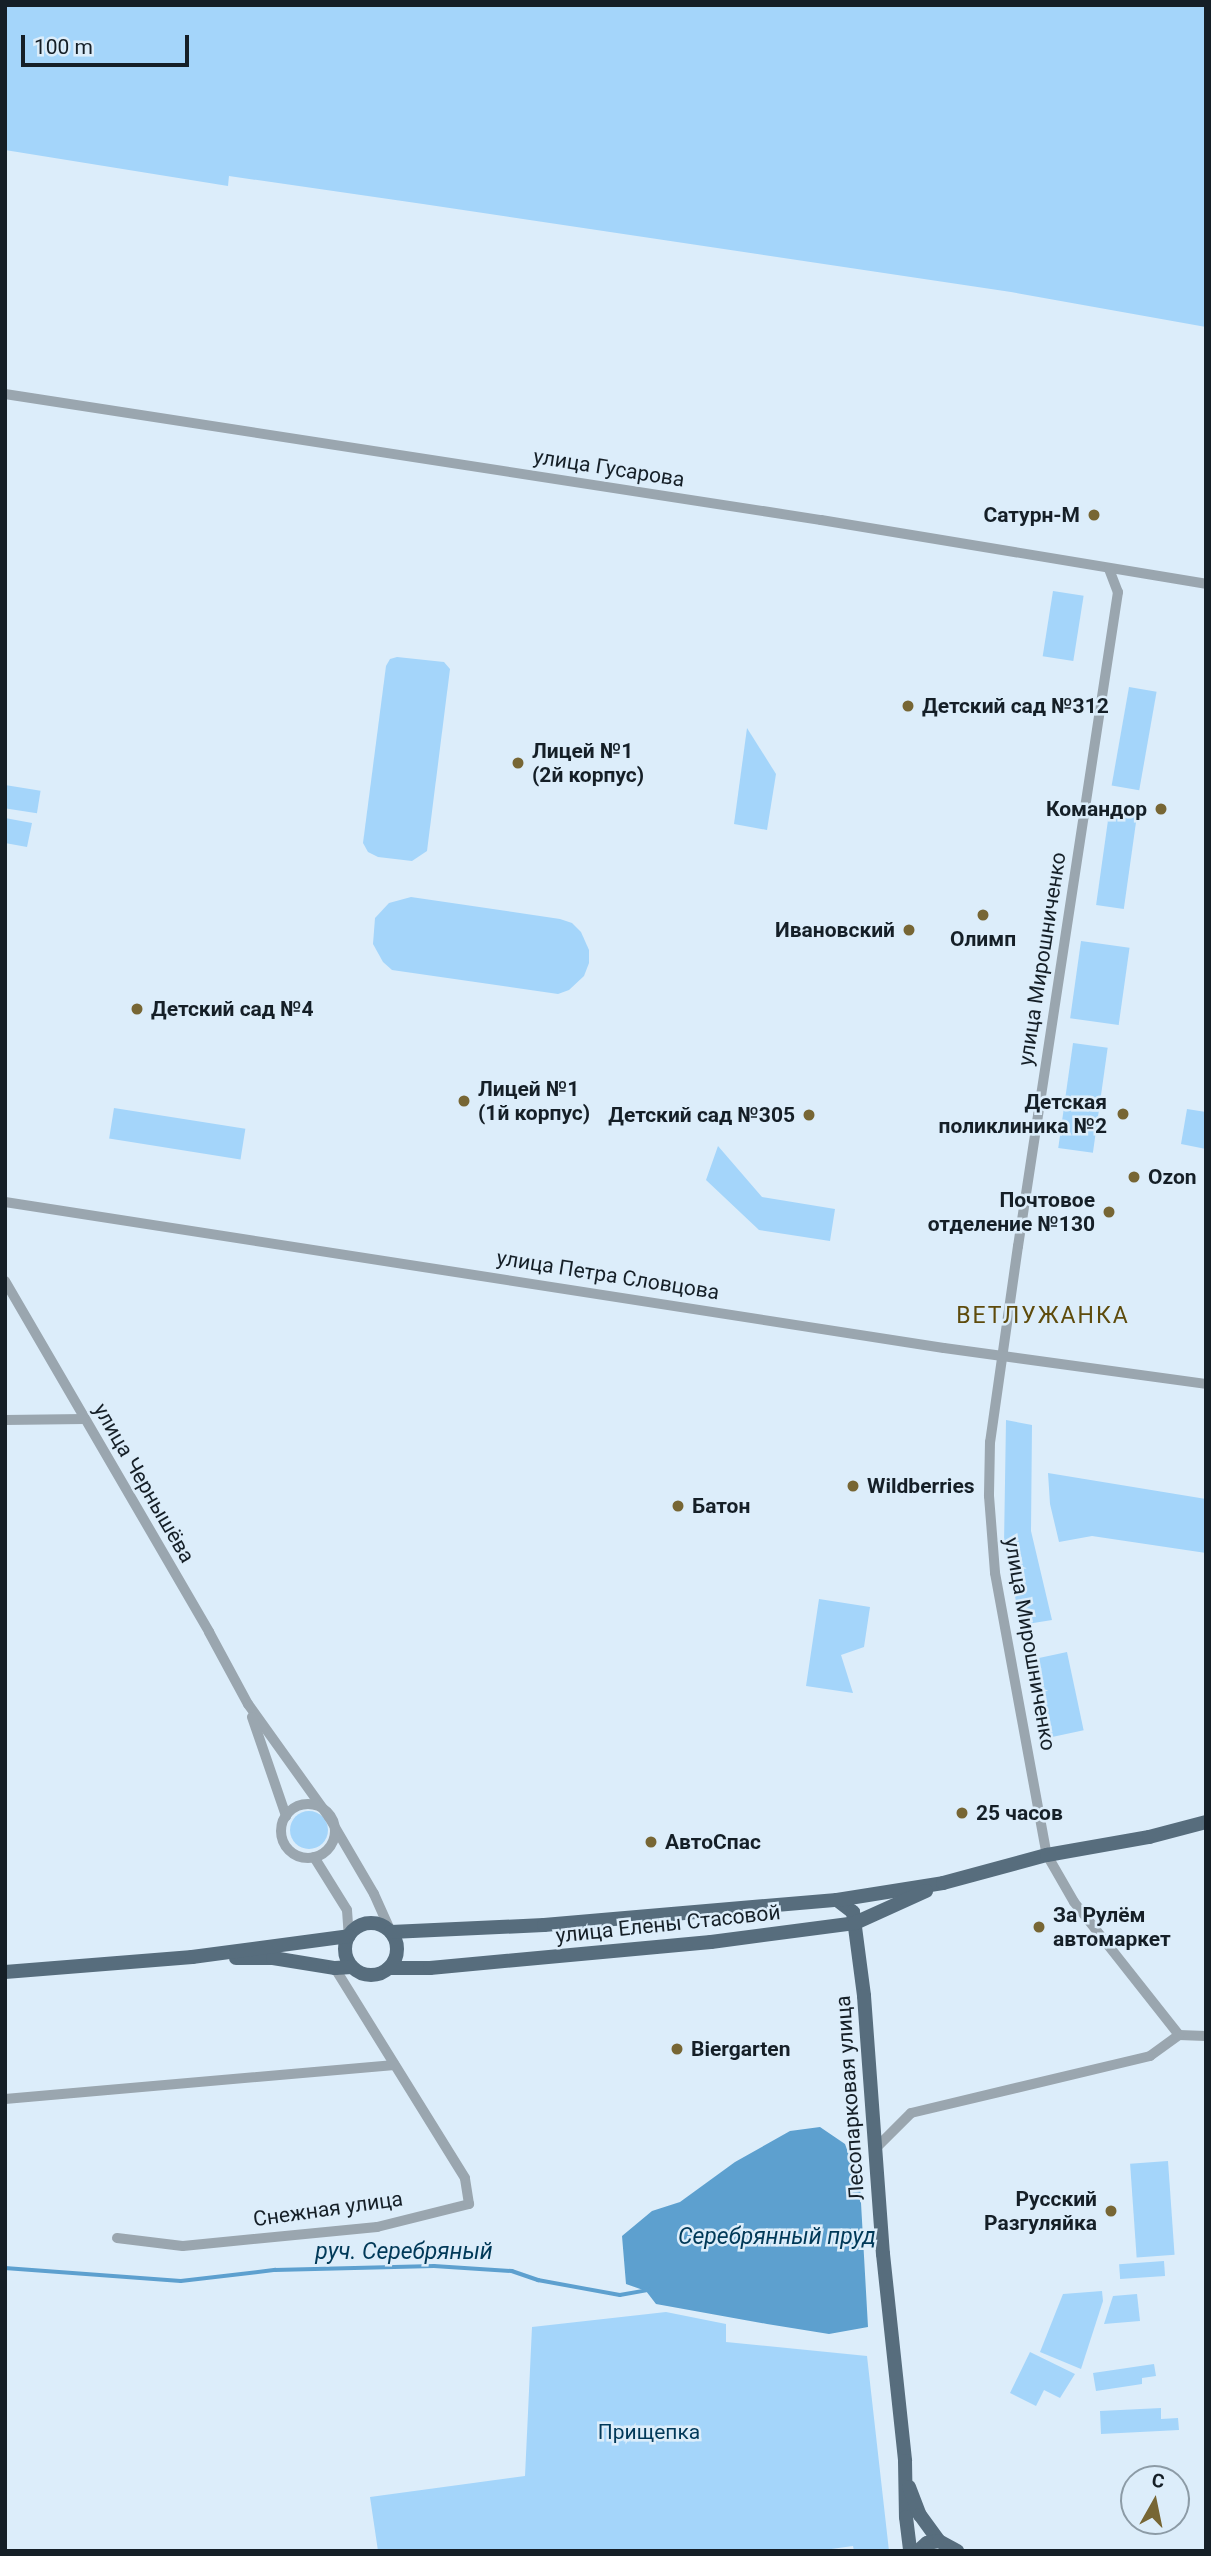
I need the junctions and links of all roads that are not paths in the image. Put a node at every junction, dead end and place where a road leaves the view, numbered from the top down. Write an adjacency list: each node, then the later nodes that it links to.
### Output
1 (5, 394): 2 (street, улица Гусарова)
2 (1109, 569): 3 (street, улица Гусарова); 6 (street, улица Мирошниченко)
3 (1206, 584)
4 (5, 1202): 6 (street, улица Петра Словцова)
5 (5, 1281): 8 (street, улица Чернышёва)
6 (1002, 1356): 7 (street, улица Петра Словцова); 14 (street, улица Мирошниченко)
7 (1206, 1384)
8 (84, 1419): 9 (street); 10 (street, улица Чернышёва)
9 (5, 1420)
10 (248, 1704): 11 (street, улица Чернышёва); 12 (street, улица Чернышёва)
11 (286, 1816): 12 (street); 15 (street, улица Чернышёва)
12 (330, 1816): 15 (street); 19 (street, улица Чернышёва)
13 (1206, 1822): 14 (main road, улица Елены Стасовой)
14 (1047, 1854): 16 (main road, улица Елены Стасовой); 27 (street)
15 (314, 1857): 20 (street)
16 (943, 1884): 17 (main road, улица Елены Стасовой); 18 (main road, улица Елены Стасовой)
17 (837, 1900): 18 (main road); 19 (main road, улица Елены Стасовой)
18 (855, 1923): 24 (main road, улица Елены Стасовой); 30 (main road, Лесопарковая улица)
19 (391, 1932): 20 (main road); 24 (main road)
20 (349, 1936): 21 (main road); 22 (main road)
21 (192, 1957): 23 (main road); 25 (main road)
22 (352, 1967): 23 (main road); 24 (main road)
23 (335, 1968): 28 (street, Снежная улица)
24 (389, 1968)
25 (5, 1972)
26 (1204, 2033): 27 (street)
27 (1179, 2035): 30 (street)
28 (395, 2065): 29 (street); 31 (street, Снежная улица)
29 (5, 2099)
30 (876, 2148): 32 (main road, Лесопарковая улица)
31 (117, 2238)
32 (906, 2479): 33 (main road); 34 (main road)
33 (939, 2541): 35 (main road); 36 (main road)
34 (910, 2551)
35 (918, 2551)
36 (957, 2551)

